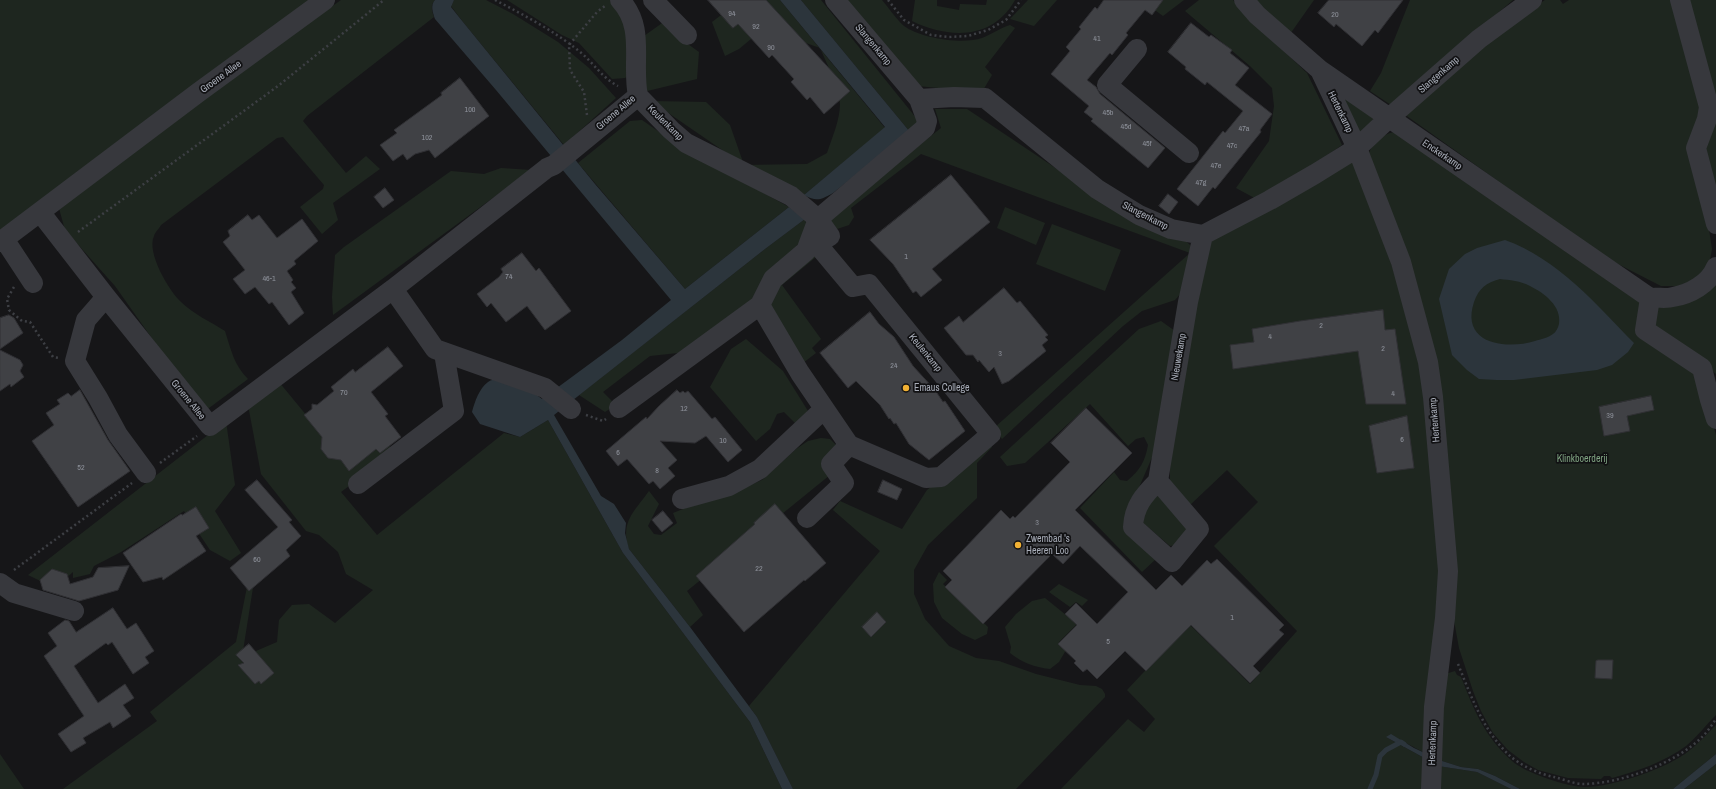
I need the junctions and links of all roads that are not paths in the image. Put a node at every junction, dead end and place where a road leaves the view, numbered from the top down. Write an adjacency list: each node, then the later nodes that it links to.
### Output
1 (325, 0): 17 (street, Groene Allee)
2 (653, 0): 8 (street)
3 (835, 0): 12 (street, Slangenkamp)
4 (1244, 0): 10 (street, Enckerkamp)
5 (1532, 0): 13 (street, Slangenkamp)
6 (1680, 0): 14 (street)
7 (618, 1): 11 (street, Groene Allee)
8 (687, 35)
9 (1137, 49): 16 (street)
10 (1320, 70): 13 (street, Enckerkamp); 15 (street, Hertenkamp)
11 (638, 96): 18 (street, Keulenkamp); 24 (street, Groene Allee)
12 (919, 99): 18 (street); 20 (street, Slangenkamp)
13 (1389, 118): 15 (street, Slangenkamp); 26 (street, Enckerkamp)
14 (1708, 134): 19 (street)
15 (1356, 148): 20 (street, Slangenkamp); 41 (street, Hertenkamp)
16 (1189, 153)
17 (40, 212): 21 (street, Groene Allee); 25 (street, Groene Allee)
18 (818, 219): 27 (street); 33 (street, Keulenkamp)
19 (1716, 224)
20 (1203, 234): 35 (street, Nieuwekamp)
21 (2, 240): 23 (street)
22 (1716, 267): 26 (street)
23 (31, 280)
24 (393, 289): 25 (street, Groene Allee); 28 (street)
25 (106, 297): 34 (street)
26 (1650, 298): 32 (street)
27 (760, 305): 29 (street); 31 (street)
28 (444, 353): 30 (street); 36 (street)
29 (619, 408)
30 (571, 409)
31 (824, 409): 33 (street); 37 (street)
32 (1716, 419)
33 (849, 445): 38 (street)
34 (146, 473)
35 (1158, 481)
36 (358, 484)
37 (682, 499)
38 (807, 518)
39 (7, 577): 40 (street)
40 (74, 611)
41 (1431, 789)

